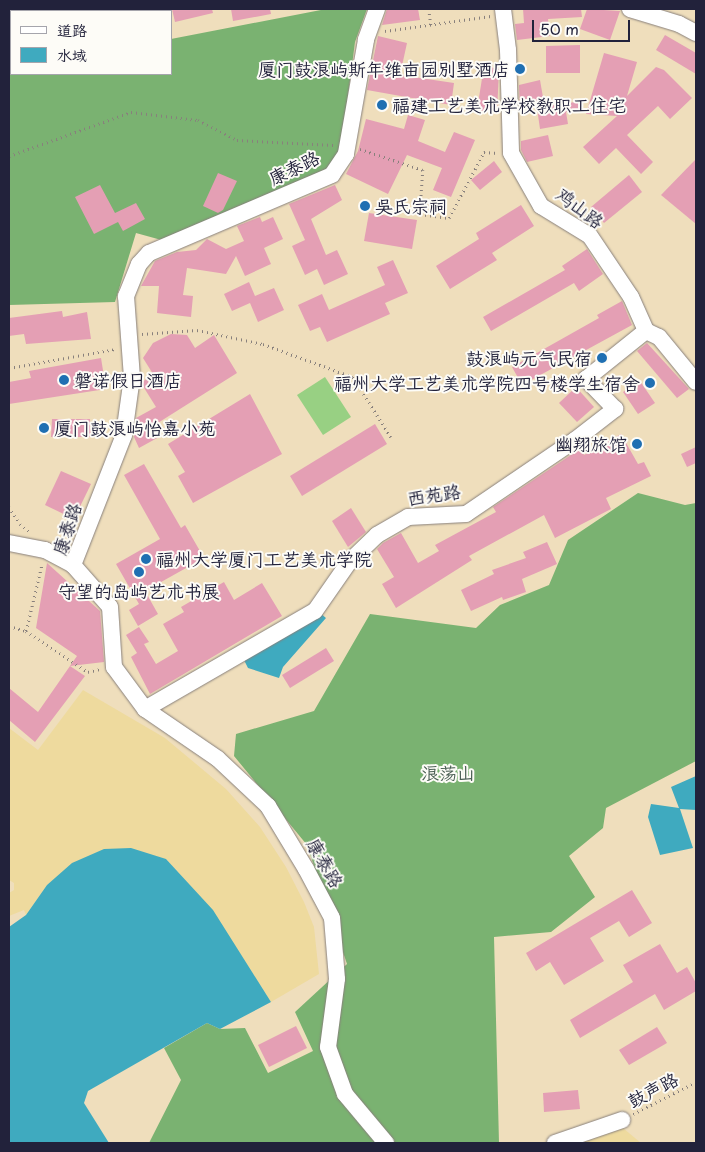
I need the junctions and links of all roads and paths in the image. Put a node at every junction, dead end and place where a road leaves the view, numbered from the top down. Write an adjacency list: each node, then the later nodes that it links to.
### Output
1 (377, 9): 6 (street, 康泰路)
2 (429, 9): 5 (path)
3 (630, 9): 7 (street)
4 (503, 11): 5 (path); 9 (street, 鸡山路)
5 (431, 25): 6 (path)
6 (368, 33): 8 (street, 康泰路)
7 (696, 33)
8 (347, 146): 9 (path); 10 (path); 12 (street, 康泰路)
9 (511, 153): 11 (street, 鸡山路)
10 (9, 156)
11 (646, 331): 14 (street, 鸡山路); 22 (street, 西苑路)
12 (129, 341): 13 (path); 15 (path); 18 (street, 康泰路)
13 (9, 368)
14 (696, 382)
15 (391, 436)
16 (9, 543): 17 (street)
17 (45, 550): 18 (street); 20 (path)
18 (73, 566): 21 (street, 康泰路)
19 (9, 626): 20 (path)
20 (26, 632): 21 (path)
21 (114, 667): 22 (street, 康泰路)
22 (145, 708): 25 (street, 康泰路)
23 (696, 1082): 24 (path, 鼓声路)
24 (622, 1120): 26 (street)
25 (386, 1143)
26 (556, 1143)

